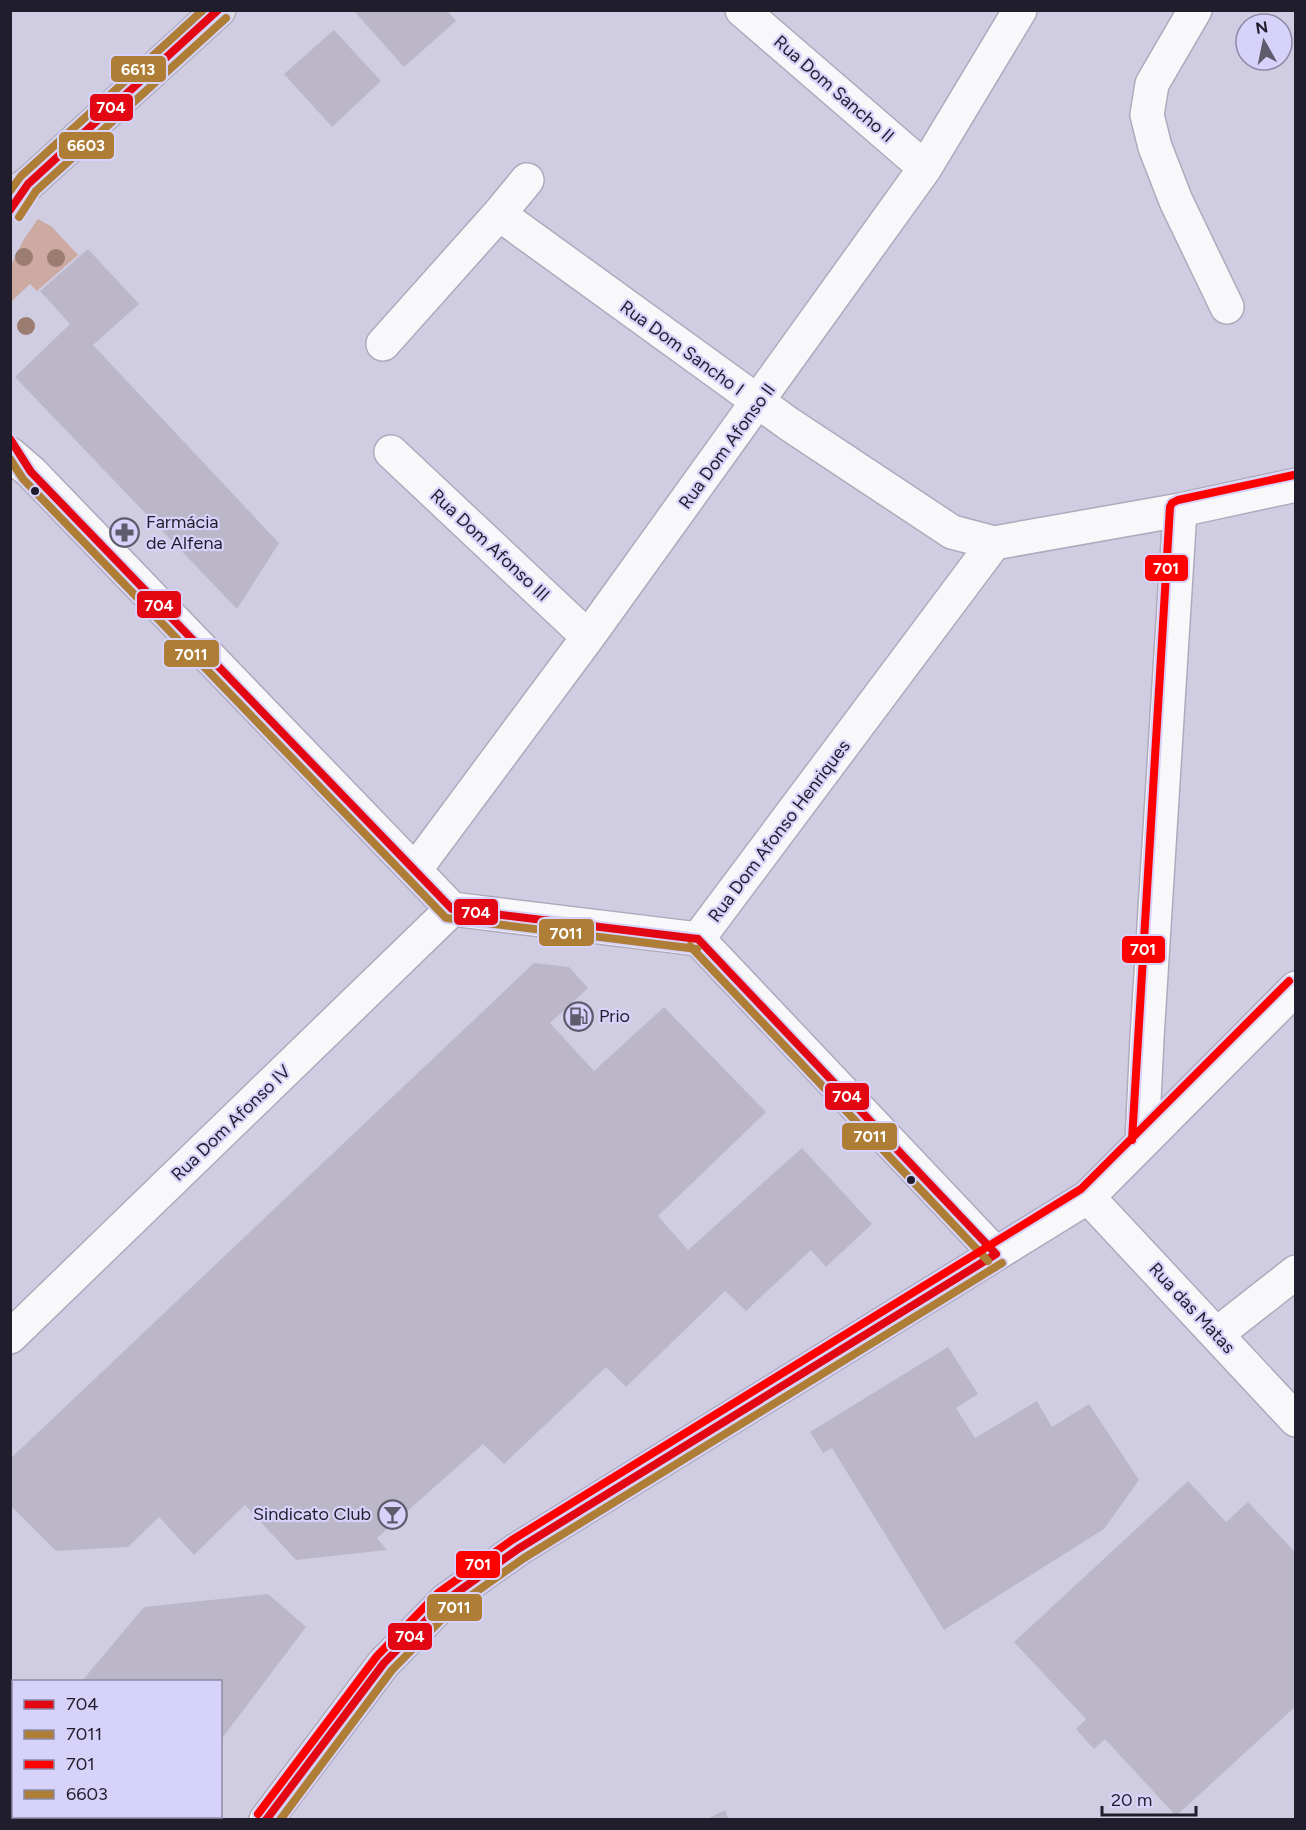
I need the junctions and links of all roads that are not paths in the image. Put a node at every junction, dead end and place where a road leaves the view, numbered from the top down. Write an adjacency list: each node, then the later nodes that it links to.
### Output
1 (219, 10): 7 (main road)
2 (742, 10): 5 (street, Rua Dom Sancho II)
3 (1020, 10): 5 (street, Rua Dom Afonso II)
4 (1195, 10): 9 (street)
5 (925, 168): 11 (street, Rua Dom Afonso II)
6 (527, 180): 8 (street)
7 (16, 197)
8 (499, 214): 10 (street); 11 (street, Rua Dom Sancho I)
9 (1227, 307)
10 (383, 344)
11 (758, 403): 17 (street, Rua Dom Sancho I); 18 (street, Rua Dom Afonso II)
12 (10, 438): 14 (street)
13 (391, 452): 18 (street, Rua Dom Afonso III)
14 (21, 463): 19 (street)
15 (1296, 485): 16 (street)
16 (1180, 510): 17 (street); 23 (street)
17 (994, 543): 21 (street, Rua Dom Afonso Henriques)
18 (588, 637): 19 (street, Rua Dom Afonso II)
19 (415, 870): 20 (street)
20 (452, 909): 21 (street, Rua Dom Afonso Henriques); 28 (street, Rua Dom Afonso IV)
21 (698, 939): 25 (street)
22 (1296, 988): 23 (street)
23 (1142, 1141): 24 (street)
24 (1088, 1197): 25 (street); 27 (street, Rua das Matas)
25 (996, 1254): 30 (street)
26 (1296, 1272): 27 (street)
27 (1217, 1334): 29 (street, Rua das Matas)
28 (10, 1337)
29 (1296, 1420)
30 (266, 1820)

